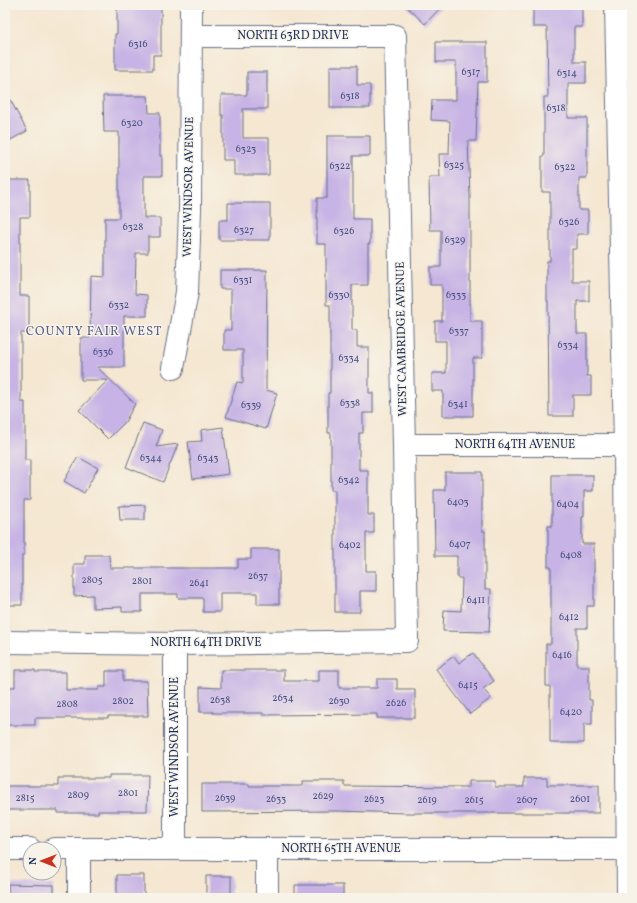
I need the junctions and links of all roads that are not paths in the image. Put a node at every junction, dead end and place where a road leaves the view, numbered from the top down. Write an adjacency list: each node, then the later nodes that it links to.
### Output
1 (191, 5): 3 (street, WEST WINDSOR AVENUE)
2 (616, 5): 7 (street)
3 (191, 36): 4 (street, NORTH 63RD DRIVE); 5 (street, WEST WINDSOR AVENUE)
4 (395, 36): 6 (street, WEST CAMBRIDGE AVENUE)
5 (173, 368)
6 (404, 445): 7 (street, NORTH 64TH AVENUE); 8 (street, WEST CAMBRIDGE AVENUE)
7 (625, 445): 17 (street)
8 (407, 641): 10 (street, NORTH 64TH DRIVE)
9 (5, 642): 10 (street, NORTH 64TH DRIVE)
10 (176, 644): 15 (street, WEST WINDSOR AVENUE)
11 (5, 849): 12 (street)
12 (22, 849)
13 (62, 849): 14 (street, NORTH 65TH AVENUE)
14 (79, 849): 15 (street, NORTH 65TH AVENUE); 18 (street)
15 (176, 849): 16 (street, NORTH 65TH AVENUE)
16 (267, 849): 17 (street, NORTH 65TH AVENUE); 19 (street)
17 (628, 849): 20 (street)
18 (79, 898)
19 (267, 898)
20 (628, 898)

